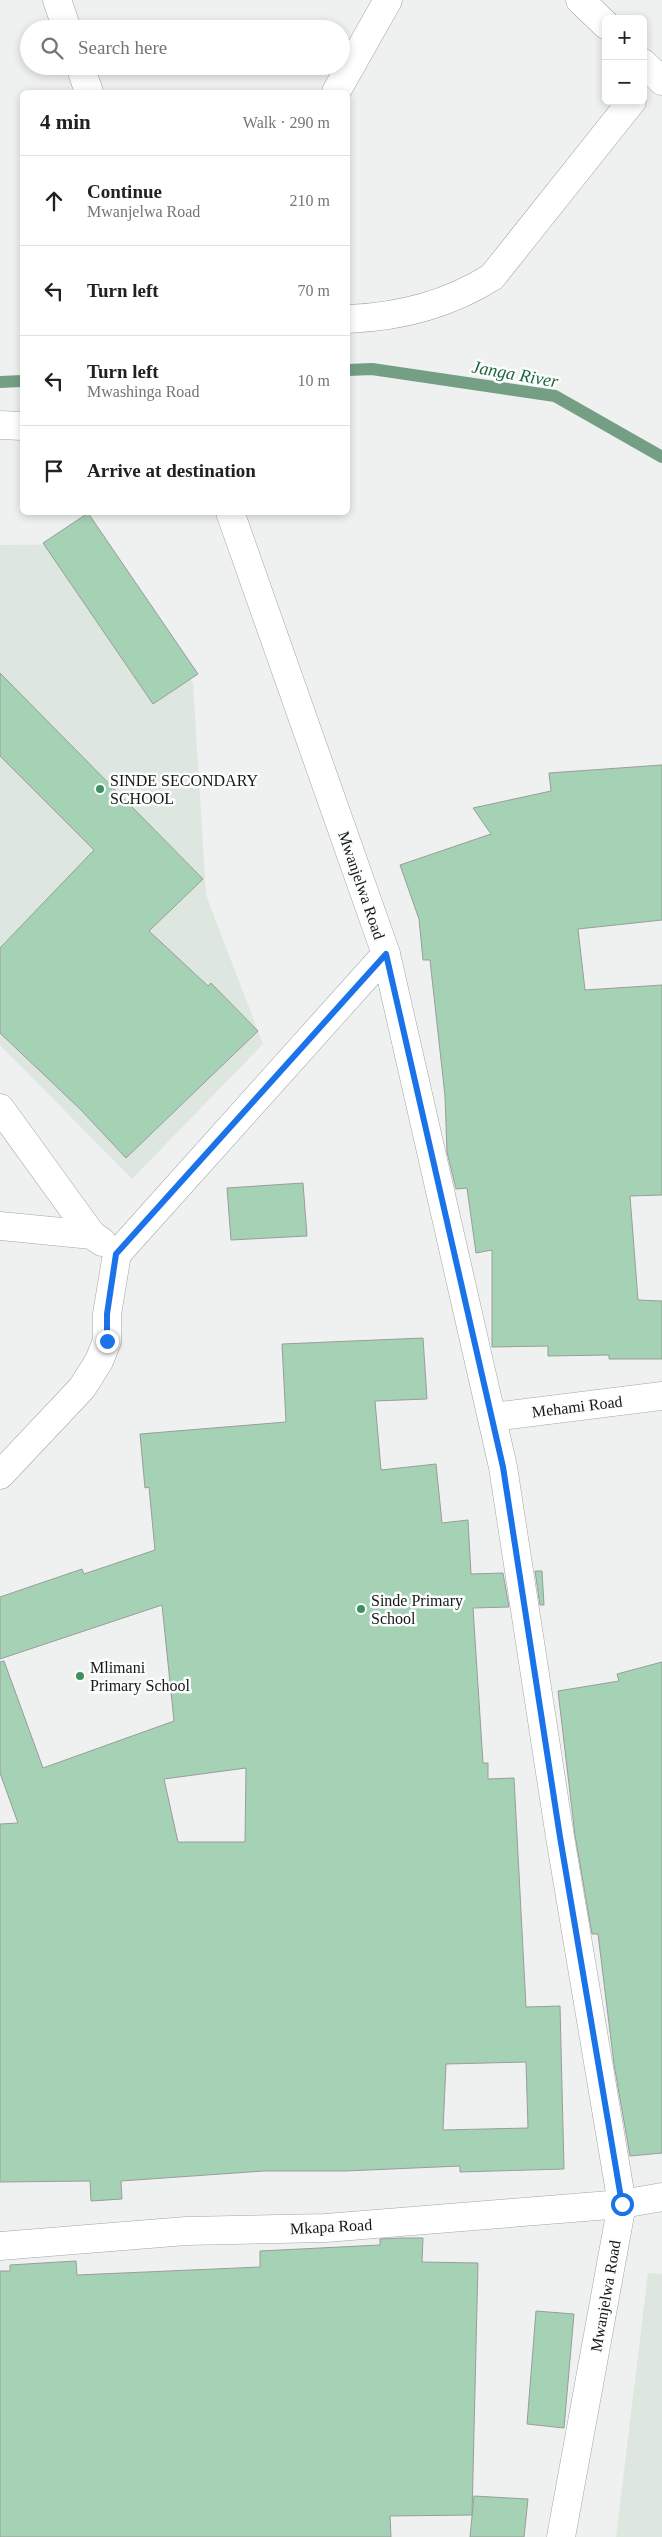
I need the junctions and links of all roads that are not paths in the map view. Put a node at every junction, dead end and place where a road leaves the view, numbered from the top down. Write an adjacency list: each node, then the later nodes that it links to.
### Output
1 (57, 0): 4 (street)
2 (388, 0): 6 (street)
3 (580, 0): 5 (street)
4 (64, 20)
5 (602, 22)
6 (350, 67)
7 (83, 75): 9 (street)
8 (346, 75): 10 (street)
9 (88, 90)
10 (337, 90)
11 (629, 105): 12 (street)
12 (350, 319)
13 (0, 425): 14 (street)
14 (20, 426)
15 (231, 515): 16 (street, Mwanjelwa Road)
16 (386, 954): 20 (street); 22 (street, Mwanjelwa Road)
17 (0, 1108): 19 (street)
18 (0, 1226): 19 (street)
19 (92, 1235): 20 (street)
20 (116, 1254): 23 (street)
21 (662, 1396): 22 (street, Mehami Road)
22 (492, 1417): 25 (street, Mwanjelwa Road)
23 (0, 1475)
24 (662, 2197): 25 (street, Mkapa Road)
25 (622, 2204): 26 (street, Mkapa Road); 27 (street, Mwanjelwa Road)
26 (0, 2246)
27 (561, 2537)

